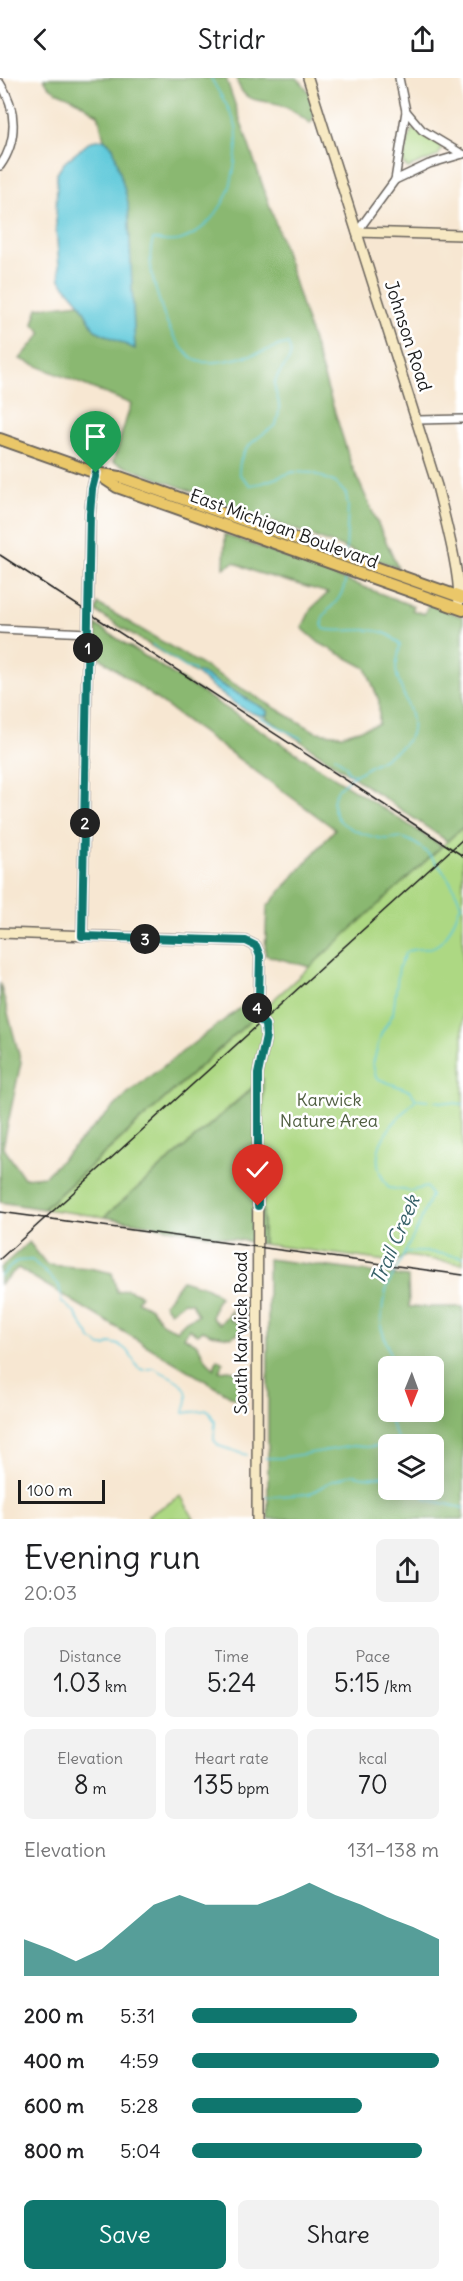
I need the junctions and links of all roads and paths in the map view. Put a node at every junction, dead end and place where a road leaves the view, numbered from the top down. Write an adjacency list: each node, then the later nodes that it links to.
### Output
1 (308, 78): 8 (street, Johnson Road)
2 (399, 78): 4 (street)
3 (0, 83): 6 (street)
4 (406, 111): 5 (street); 7 (street)
5 (462, 154): 7 (street)
6 (0, 166)
7 (395, 180): 8 (street)
8 (357, 232): 9 (street); 11 (street, Johnson Road)
9 (463, 235)
10 (463, 419): 11 (street)
11 (418, 420): 14 (street, Johnson Road)
12 (0, 440): 13 (main road, East Michigan Boulevard)
13 (96, 473): 14 (main road, East Michigan Boulevard); 14 (main road, East Michigan Boulevard); 16 (street)
14 (461, 604)
15 (0, 629): 16 (street)
16 (89, 633): 18 (street)
17 (0, 933): 18 (street)
18 (82, 936): 19 (street, South Karwick Road)
19 (257, 1519)

